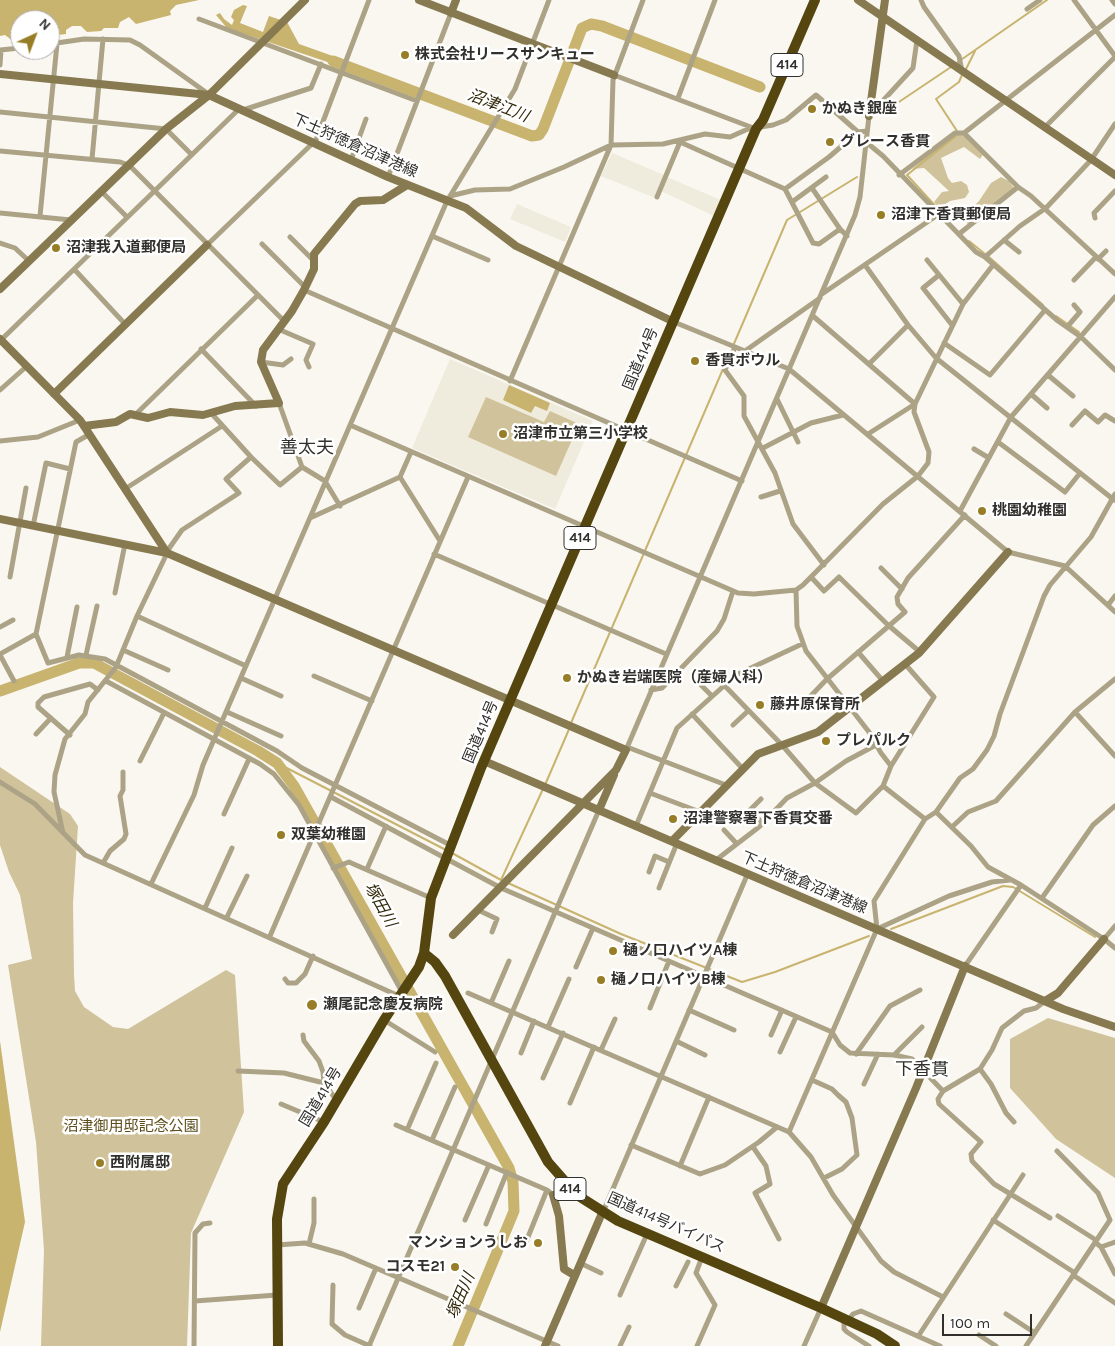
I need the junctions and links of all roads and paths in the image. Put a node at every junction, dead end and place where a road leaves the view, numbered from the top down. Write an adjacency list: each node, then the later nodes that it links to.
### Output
1 (305, 0): 26 (street)
2 (369, 0): 33 (street)
3 (419, 0): 18 (street)
4 (456, 0): 18 (street)
5 (549, 0): 27 (street)
6 (643, 0): 36 (street)
7 (714, 0): 40 (street)
8 (808, 0): 52 (highway, 国道414号 / 414)
9 (815, 0): 52 (highway, 国道414号 / 414)
10 (858, 0): 20 (street)
11 (885, 0): 20 (street)
12 (921, 0): 34 (street)
13 (1040, 0): 17 (street)
14 (1074, 0): 22 (street)
15 (1112, 0): 16 (street)
16 (1115, 4)
17 (1027, 9)
18 (451, 13): 27 (street); 41 (street)
19 (1115, 15): 22 (street)
20 (882, 16): 24 (street); 45 (street)
21 (199, 19): 26 (street)
22 (1096, 30): 29 (street); 42 (street)
23 (104, 39): 25 (street); 38 (street); 39 (street)
24 (917, 40): 34 (street); 45 (street)
25 (60, 43)
26 (261, 43): 31 (street); 39 (street)
27 (532, 44): 36 (street); 80 (street)
28 (1, 50): 32 (street)
29 (1115, 57): 50 (street)
30 (56, 60): 37 (street)
31 (322, 64): 33 (street); 43 (street)
32 (0, 65)
33 (341, 71): 41 (street); 56 (street)
34 (962, 71): 42 (street)
35 (0, 74): 37 (street, 下土狩徳倉沼津港線)
36 (614, 75): 40 (street); 59 (street)
37 (54, 78): 38 (street, 下土狩徳倉沼津港線); 46 (street)
38 (100, 83): 39 (street, 下土狩徳倉沼津港線); 48 (street)
39 (209, 95): 43 (street, 下土狩徳倉沼津港線); 51 (street)
40 (678, 98): 52 (street)
41 (417, 101): 70 (street)
42 (1005, 102): 50 (street); 55 (street)
43 (241, 110): 56 (street, 下土狩徳倉沼津港線); 61 (street)
44 (0, 112): 46 (street)
45 (869, 116): 53 (street)
46 (50, 117): 48 (street); 62 (street)
47 (366, 119): 64 (street)
48 (96, 122): 51 (street); 63 (street)
49 (1115, 124): 65 (street)
50 (1044, 128): 65 (street)
51 (166, 129): 61 (street); 66 (street)
52 (756, 129): 54 (street); 57 (street); 67 (highway, 国道414号 / 414)
53 (867, 131): 54 (street); 58 (street)
54 (858, 132): 75 (street)
55 (964, 133): 68 (street); 73 (street)
56 (313, 142): 64 (street, 下土狩徳倉沼津港線); 97 (street)
57 (680, 142): 59 (street); 67 (street); 79 (street)
58 (866, 142): 68 (street); 92 (street)
59 (611, 145): 80 (street); 108 (street)
60 (0, 151): 62 (street)
61 (191, 154): 77 (street)
62 (46, 155): 63 (street); 85 (street)
63 (92, 159): 66 (street)
64 (351, 160): 70 (street, 下土狩徳倉沼津港線)
65 (1091, 160): 69 (street); 82 (street)
66 (129, 165): 76 (street); 77 (street)
67 (740, 168): 75 (street); 123 (highway, 国道414号 / 414)
68 (898, 175): 84 (street)
69 (1115, 175)
70 (388, 177): 72 (street, 下土狩徳倉沼津港線)
71 (826, 177): 74 (street)
72 (407, 185): 80 (street, 下土狩徳倉沼津港線); 102 (street)
73 (1018, 187): 82 (street); 90 (street)
74 (812, 188): 81 (street); 89 (street)
75 (785, 189): 81 (street)
76 (101, 191): 86 (street); 88 (street)
77 (154, 191): 86 (street); 97 (street)
78 (1115, 191): 87 (street)
79 (657, 197)
80 (448, 198): 91 (street); 108 (street, 下土狩徳倉沼津港線)
81 (792, 202): 89 (street)
82 (1044, 208): 94 (street); 101 (street)
83 (0, 213): 85 (street)
84 (939, 214): 90 (street); 106 (street)
85 (40, 216): 88 (street)
86 (127, 217): 109 (street)
87 (1095, 218)
88 (71, 220): 105 (street)
89 (840, 229): 92 (street)
90 (960, 233): 100 (street)
91 (432, 236): 103 (street); 129 (street)
92 (847, 236): 116 (street)
93 (290, 237): 102 (street)
94 (1004, 240): 99 (street); 100 (street)
95 (0, 243): 105 (street)
96 (262, 244): 114 (street)
97 (207, 245): 115 (street); 124 (street)
98 (1106, 251): 101 (street)
99 (1019, 252)
100 (986, 256): 107 (street)
101 (1097, 258): 110 (street); 112 (street)
102 (312, 259): 114 (street)
103 (488, 260)
104 (927, 260): 111 (street)
105 (28, 262): 113 (street)
106 (865, 265): 116 (street); 125 (street)
107 (993, 265): 118 (street); 120 (street)
108 (558, 267): 123 (street, 下土狩徳倉沼津港線); 145 (street)
109 (74, 269): 124 (street); 131 (street)
110 (1115, 274)
111 (939, 275): 118 (street); 126 (street)
112 (1074, 280)
113 (1, 286)
114 (305, 289): 122 (street); 129 (street)
115 (258, 295): 122 (street); 134 (street)
116 (821, 296): 121 (street); 135 (street)
117 (1115, 296): 130 (street)
118 (963, 304): 126 (street)
119 (1074, 305): 127 (street)
120 (1044, 310): 127 (street); 132 (street)
121 (813, 316): 139 (street); 142 (street)
122 (284, 321): 128 (street)
123 (674, 322): 133 (street); 164 (highway, 国道414号 / 414)
124 (125, 324): 147 (street)
125 (908, 325): 136 (street); 139 (street)
126 (952, 325): 132 (street)
127 (1068, 328): 130 (street)
128 (278, 329): 138 (street); 141 (street)
129 (392, 329): 145 (street); 161 (street)
130 (1083, 334): 143 (street); 144 (street)
131 (1, 339): 140 (street)
132 (944, 343): 136 (street)
133 (735, 347): 135 (street); 169 (street)
134 (201, 349): 153 (street); 156 (street)
135 (745, 351): 142 (street)
136 (936, 358): 152 (street); 158 (street)
137 (291, 359): 138 (street)
138 (261, 362): 151 (street)
139 (868, 364): 152 (street)
140 (27, 366): 146 (street); 147 (street)
141 (309, 366)
142 (789, 370): 150 (street); 157 (street)
143 (1115, 370)
144 (1048, 375): 148 (street); 149 (street)
145 (510, 381): 164 (street)
146 (0, 390)
147 (54, 394): 160 (street)
148 (1031, 394): 154 (street); 158 (street)
149 (1073, 396)
150 (777, 399): 165 (street); 169 (street)
151 (279, 403): 153 (street); 177 (street)
152 (915, 404): 167 (street); 180 (street)
153 (256, 406): 155 (street)
154 (1047, 408)
155 (212, 414): 156 (street); 163 (street)
156 (135, 415): 160 (street)
157 (843, 415): 165 (street); 167 (street)
158 (1012, 417): 171 (street); 179 (street)
159 (1115, 421): 162 (street)
160 (82, 423): 166 (street); 168 (street)
161 (350, 425): 174 (street); 183 (street)
162 (1072, 425)
163 (222, 426): 175 (street); 186 (street)
164 (627, 430): 184 (street); 196 (highway, 国道414号 / 414)
165 (793, 432): 170 (street); 172 (street)
166 (90, 434): 178 (street); 186 (street)
167 (868, 434): 180 (street)
168 (0, 441)
169 (759, 441): 172 (street); 184 (street)
170 (798, 442)
171 (998, 442): 176 (street); 179 (street)
172 (763, 448): 187 (street)
173 (974, 449): 176 (street)
174 (411, 452): 181 (street); 182 (street)
175 (251, 457): 177 (street); 201 (street)
176 (989, 458): 191 (street)
177 (302, 467): 183 (street)
178 (70, 469): 195 (street); 197 (street)
179 (1080, 473): 189 (street)
180 (918, 476): 191 (street); 203 (street)
181 (468, 477): 196 (street); 198 (street)
182 (400, 478): 190 (street); 198 (street)
183 (325, 481): 190 (street); 192 (street)
184 (742, 481): 206 (street)
185 (26, 488): 194 (street)
186 (125, 489): 201 (street)
187 (780, 491): 188 (street); 203 (street)
188 (761, 497)
189 (1114, 498): 204 (street)
190 (340, 506): 192 (street)
191 (963, 513): 200 (street); 209 (street)
192 (310, 518): 214 (street)
193 (0, 519): 194 (street)
194 (19, 523): 195 (street); 207 (street)
195 (32, 526): 197 (street)
196 (585, 526): 206 (street); 215 (highway, 国道414号 / 414)
197 (57, 530): 199 (street); 224 (street)
198 (440, 542): 202 (street)
199 (125, 544): 201 (street); 212 (street)
200 (1008, 552): 204 (street); 229 (street)
201 (167, 553): 214 (street); 220 (street)
202 (434, 554): 215 (street); 227 (street)
203 (824, 565): 208 (street)
204 (1065, 566): 216 (street); 291 (street)
205 (881, 568): 209 (street)
206 (700, 576): 211 (street); 231 (street)
207 (10, 577)
208 (811, 577): 210 (street); 222 (street)
209 (902, 589): 222 (street)
210 (796, 590): 211 (street); 225 (street)
211 (733, 591): 248 (street)
212 (115, 593)
213 (1115, 596): 216 (street)
214 (275, 599): 227 (street); 236 (street)
215 (552, 604): 231 (street); 251 (highway, 国道414号 / 414)
216 (1108, 605): 219 (street)
217 (97, 606): 233 (street)
218 (77, 607): 232 (street)
219 (1115, 612)
220 (137, 616): 226 (street); 236 (street)
221 (13, 620): 223 (street)
222 (888, 625): 228 (street); 229 (street)
223 (0, 627)
224 (36, 634): 230 (street); 232 (street)
225 (802, 644): 240 (street); 246 (street)
226 (123, 650): 235 (street); 237 (street)
227 (394, 650): 251 (street); 252 (street)
228 (858, 652): 240 (street); 245 (street)
229 (920, 652): 234 (street)
230 (0, 654): 243 (street)
231 (666, 654): 248 (street)
232 (67, 656): 233 (street)
233 (86, 656): 235 (street)
234 (904, 664): 245 (street); 275 (street)
235 (117, 666): 242 (street); 261 (street)
236 (246, 666): 239 (street)
237 (168, 670)
238 (314, 676): 252 (street)
239 (241, 678): 249 (street); 256 (street)
240 (827, 679): 253 (street); 254 (street)
241 (1115, 679): 257 (street)
242 (107, 680): 247 (street); 258 (street)
243 (14, 681)
244 (697, 681): 250 (street)
245 (883, 682): 254 (street)
246 (724, 685): 250 (street); 255 (street)
247 (98, 690): 260 (street); 264 (street)
248 (651, 690): 269 (street)
249 (281, 696)
250 (712, 696): 259 (street)
251 (511, 700): 269 (street); 273 (highway, 国道414号 / 414)
252 (372, 701): 282 (street)
253 (804, 703)
254 (850, 707): 267 (street); 268 (street)
255 (748, 710): 262 (street); 267 (street)
256 (227, 712): 261 (street); 265 (street)
257 (1075, 712): 270 (street); 297 (street)
258 (164, 713): 266 (street); 272 (street)
259 (692, 714): 274 (street); 276 (street)
260 (51, 718): 263 (street); 264 (street)
261 (222, 722): 266 (street); 282 (street)
262 (733, 725)
263 (36, 734)
264 (70, 735): 300 (street)
265 (281, 736)
266 (215, 739): 271 (street); 315 (street)
267 (782, 745): 276 (street); 280 (street)
268 (876, 745): 275 (street); 280 (street)
269 (626, 748): 274 (street); 277 (street)
270 (1115, 756)
271 (250, 758): 292 (street); 299 (street)
272 (140, 761)
273 (484, 761): 287 (street, 下土狩徳倉沼津港線); 303 (highway, 国道414号 / 414)
274 (663, 761): 281 (street); 284 (street)
275 (891, 766): 283 (street)
276 (742, 768): 281 (street)
277 (616, 770): 287 (street); 289 (street)
278 (123, 772): 308 (street)
279 (0, 782): 300 (street)
280 (815, 783): 283 (street); 294 (street)
281 (726, 785): 290 (street)
282 (336, 786): 285 (street); 303 (street)
283 (883, 786): 293 (street)
284 (650, 794): 290 (street); 296 (street)
285 (331, 797): 295 (street); 299 (street)
286 (761, 799): 294 (street)
287 (584, 804): 289 (street, 下土狩徳倉沼津港線); 317 (street)
288 (1115, 806): 320 (street)
289 (599, 810): 296 (street, 下土狩徳倉沼津港線); 323 (street)
290 (700, 812): 301 (street)
291 (936, 812): 293 (street); 297 (street)
292 (224, 814)
293 (926, 820): 327 (street)
294 (763, 823): 302 (street)
295 (386, 826): 305 (street); 310 (street)
296 (636, 826): 301 (street, 下土狩徳倉沼津港線)
297 (953, 826): 314 (street)
298 (724, 830): 302 (street)
299 (315, 832): 309 (street); 330 (street)
300 (63, 833): 308 (street)
301 (674, 842): 306 (street, 下土狩徳倉沼津港線); 307 (street)
302 (737, 844): 306 (street)
303 (453, 847): 305 (highway, 国道414号 / 414)
304 (232, 848): 321 (street)
305 (448, 859): 317 (street); 319 (highway, 国道414号 / 414)
306 (716, 860): 312 (street, 下土狩徳倉沼津港線)
307 (669, 862): 311 (street); 318 (street)
308 (103, 863): 315 (street)
309 (335, 867): 310 (street); 342 (street)
310 (367, 869): 319 (street)
311 (649, 872)
312 (748, 874): 327 (street, 下土狩徳倉沼津港線); 339 (street)
313 (246, 876): 324 (street)
314 (1011, 880): 316 (street); 327 (street)
315 (151, 884): 321 (street)
316 (1021, 884): 320 (street); 337 (street)
317 (501, 888): 322 (street); 323 (street)
318 (659, 888)
319 (431, 898): 333 (highway, 国道414号 / 414)
320 (1042, 898): 331 (street)
321 (205, 908): 324 (street)
322 (478, 910): 328 (street); 329 (street)
323 (556, 911): 326 (street); 350 (street)
324 (227, 917): 330 (street)
325 (1115, 926): 331 (street)
326 (593, 928): 335 (street); 338 (street)
327 (876, 929): 337 (street, 下土狩徳倉沼津港線); 359 (street)
328 (492, 932)
329 (453, 935)
330 (270, 936): 334 (street)
331 (1104, 939): 332 (street); 345 (street)
332 (1115, 948)
333 (424, 953): 342 (highway, 国道414号 / 414); 373 (highway, 国道414号バイパス / 414)
334 (314, 956): 340 (street); 342 (street)
335 (669, 961): 339 (street); 347 (street)
336 (510, 962): 346 (street)
337 (965, 966): 345 (street, 下土狩徳倉沼津港線); 376 (street)
338 (576, 967)
339 (704, 974): 348 (street); 349 (street)
340 (285, 979)
341 (569, 979): 355 (street)
342 (403, 990): 353 (highway, 国道414号 / 414)
343 (920, 990): 370 (street)
344 (468, 993): 346 (street)
345 (1045, 1001): 357 (street, 下土狩徳倉沼津港線); 375 (street)
346 (491, 1003): 350 (street)
347 (650, 1008)
348 (689, 1010): 358 (street); 363 (street)
349 (782, 1010): 351 (street); 361 (street)
350 (513, 1012): 354 (street); 373 (street)
351 (796, 1016): 359 (street); 367 (street)
352 (614, 1019): 365 (street)
353 (384, 1020): 366 (street); 386 (highway, 国道414号 / 414)
354 (534, 1021): 355 (street); 368 (street)
355 (548, 1027): 360 (street)
356 (922, 1027): 372 (street)
357 (1115, 1027)
358 (734, 1030)
359 (832, 1032): 370 (street); 380 (street)
360 (563, 1034): 364 (street); 379 (street)
361 (771, 1034)
362 (303, 1035): 381 (street)
363 (676, 1041): 369 (street); 378 (street)
364 (594, 1047): 365 (street); 387 (street)
365 (600, 1050): 378 (street)
366 (435, 1052)
367 (780, 1052)
368 (521, 1053)
369 (704, 1054)
370 (856, 1054): 371 (street)
371 (878, 1054): 372 (street); 382 (street)
372 (894, 1055): 376 (street)
373 (491, 1061): 398 (street); 408 (highway, 国道414号バイパス / 414)
374 (436, 1063): 393 (street)
375 (980, 1069): 384 (street); 390 (street)
376 (923, 1070): 384 (street); 416 (street)
377 (238, 1071): 381 (street)
378 (661, 1076): 385 (street); 396 (street)
379 (543, 1078)
380 (812, 1080): 394 (street); 404 (street)
381 (324, 1083): 386 (street)
382 (864, 1084)
383 (455, 1087): 395 (street)
384 (943, 1091): 406 (street)
385 (709, 1097): 392 (street); 401 (street)
386 (336, 1101): 389 (highway, 国道414号 / 414)
387 (570, 1103)
388 (281, 1104): 389 (street)
389 (324, 1122): 423 (highway, 国道414号 / 414)
390 (1014, 1122)
391 (396, 1124): 393 (street)
392 (777, 1127): 394 (street); 397 (street)
393 (407, 1130): 395 (street)
394 (789, 1132): 404 (street)
395 (432, 1140): 398 (street)
396 (631, 1145): 401 (street); 408 (street)
397 (753, 1146): 401 (street); 418 (street)
398 (454, 1150): 400 (street); 433 (street)
399 (1057, 1151): 411 (street)
400 (489, 1165): 402 (street); 412 (street)
401 (680, 1166)
402 (506, 1172): 405 (street); 415 (street)
403 (1023, 1175): 406 (street)
404 (824, 1178): 416 (street)
405 (550, 1192): 420 (street); 432 (street)
406 (1011, 1193): 410 (street); 413 (street)
407 (314, 1200): 422 (street)
408 (602, 1213): 417 (highway, 国道414号バイパス / 414); 427 (street)
409 (1058, 1216): 419 (street)
410 (1050, 1218)
411 (1113, 1219): 419 (street)
412 (465, 1220)
413 (993, 1220): 430 (street); 438 (street)
414 (210, 1224): 439 (street)
415 (486, 1224)
416 (855, 1227): 438 (street); 442 (street)
417 (647, 1234): 425 (highway, 国道414号バイパス / 414); 437 (street)
418 (779, 1239)
419 (1096, 1241): 424 (street); 430 (street)
420 (526, 1242)
421 (1115, 1242): 424 (street)
422 (309, 1244): 423 (street); 428 (street)
423 (276, 1245): 436 (highway, 国道414号 / 414)
424 (1101, 1247): 431 (street)
425 (703, 1256): 442 (highway, 国道414号バイパス / 414); 455 (street)
426 (688, 1262): 435 (street)
427 (580, 1264): 429 (street); 432 (street)
428 (376, 1268): 433 (street); 441 (street)
429 (601, 1273)
430 (1074, 1274): 440 (street); 446 (street)
431 (1115, 1274)
432 (574, 1275): 449 (street)
433 (398, 1278): 449 (street); 452 (street)
434 (333, 1285): 452 (street)
435 (676, 1286)
436 (277, 1295): 439 (street); 451 (highway, 国道414号 / 414)
437 (620, 1295)
438 (943, 1297): 447 (street)
439 (195, 1301): 450 (street)
440 (1115, 1303)
441 (360, 1308)
442 (821, 1308): 444 (highway, 国道414号バイパス / 414); 456 (street)
443 (1006, 1314): 446 (street)
444 (846, 1321): 447 (street); 457 (street); 458 (highway, 国道414号バイパス / 414)
445 (629, 1327): 454 (street)
446 (1035, 1333): 461 (street)
447 (919, 1335): 459 (street)
448 (979, 1335): 460 (street)
449 (546, 1344): 453 (street)
450 (194, 1346)
451 (278, 1346)
452 (370, 1346)
453 (558, 1346)
454 (620, 1346)
455 (697, 1346)
456 (804, 1346)
457 (869, 1346)
458 (895, 1346)
459 (940, 1346)
460 (996, 1346)
461 (1026, 1346)

